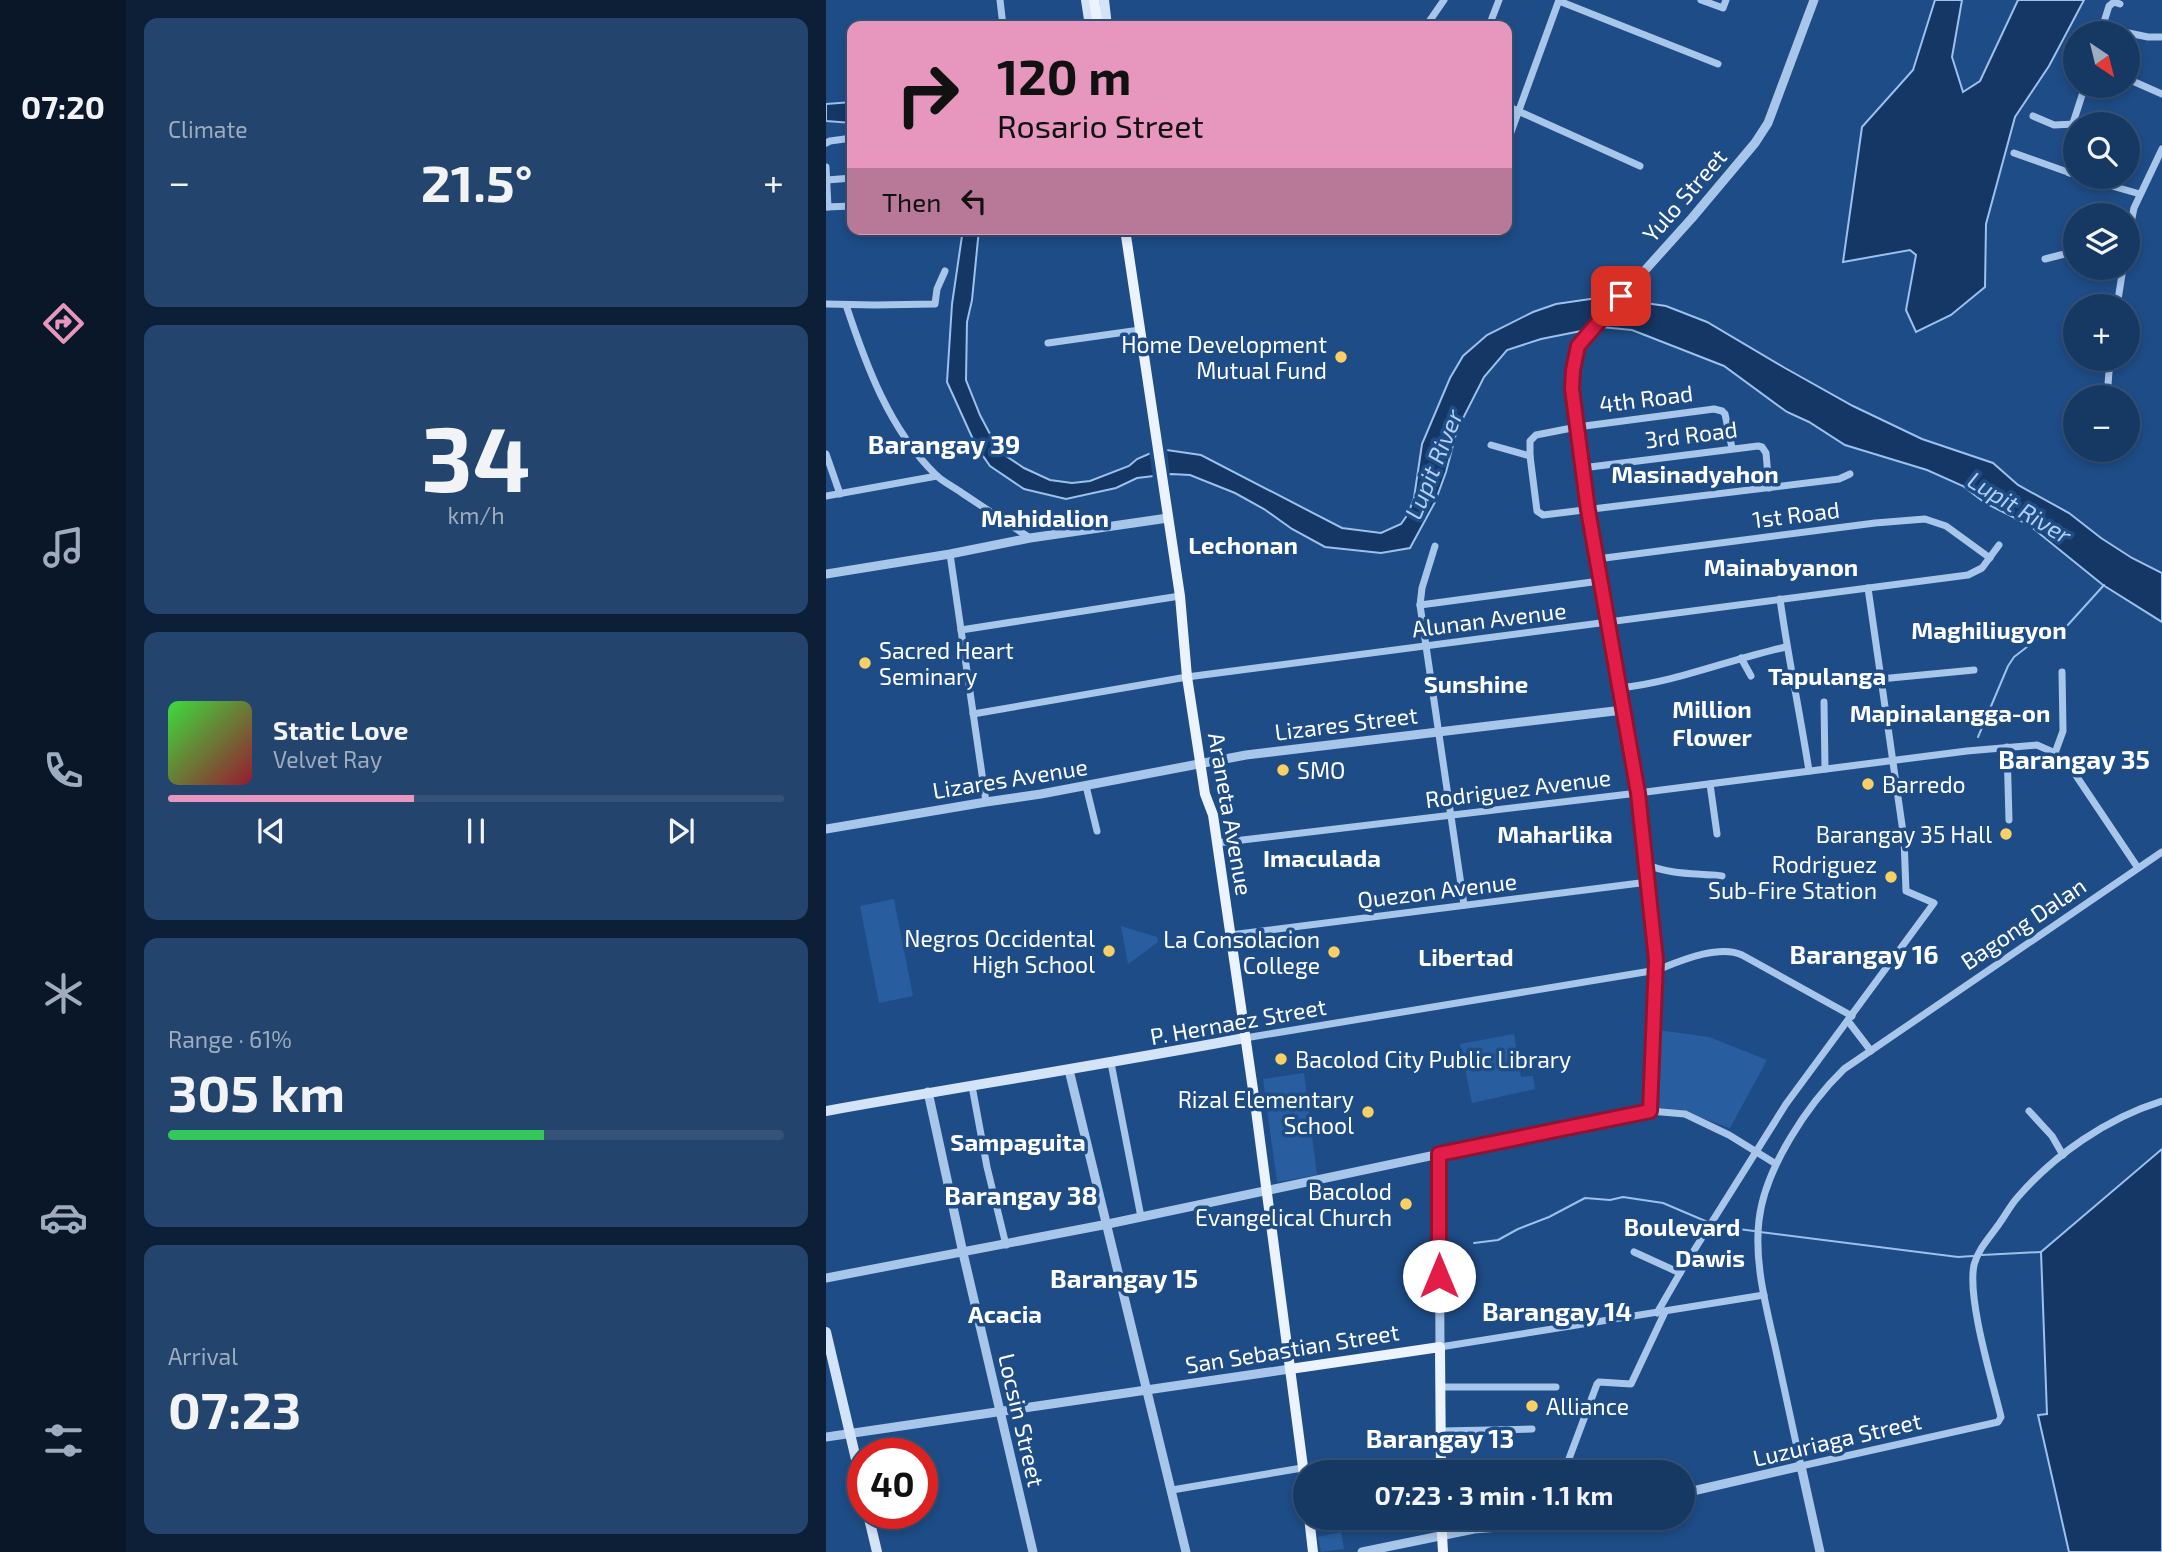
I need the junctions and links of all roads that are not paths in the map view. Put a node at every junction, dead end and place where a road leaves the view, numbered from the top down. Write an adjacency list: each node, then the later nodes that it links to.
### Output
1 (1000, 0): 12 (street)
2 (1086, 0): 13 (main road)
3 (1094, 0): 14 (main road)
4 (1104, 0): 15 (main road)
5 (1444, 0): 16 (street)
6 (1499, 0): 17 (street)
7 (1701, 0): 8 (street)
8 (1726, 0)
9 (1814, 0): 49 (street, Yulo Street)
10 (1559, 1): 19 (street); 23 (street)
11 (2120, 5): 18 (street)
12 (1002, 21)
13 (1089, 21)
14 (1097, 21)
15 (1106, 21)
16 (1429, 21)
17 (1491, 21)
18 (2162, 37)
19 (1718, 64)
20 (2140, 84): 21 (street)
21 (2162, 94)
22 (1512, 108): 23 (street)
23 (1518, 110): 26 (street); 31 (street)
24 (2033, 116): 25 (street)
25 (2063, 126)
26 (1512, 128)
27 (847, 139): 28 (street)
28 (826, 143)
29 (2162, 149): 37 (street)
30 (2014, 153): 33 (street)
31 (1640, 166)
32 (826, 167): 35 (street)
33 (2063, 171)
34 (847, 178): 35 (street)
35 (827, 180): 40 (street)
36 (2123, 189): 37 (street)
37 (2140, 194): 38 (street)
38 (2136, 203)
39 (847, 206): 40 (street)
40 (827, 207)
41 (1126, 235): 47 (main road, Araneta Avenue)
42 (2063, 254): 43 (street)
43 (2045, 259)
44 (945, 271): 46 (street)
45 (826, 304): 46 (street)
46 (846, 305): 56 (street)
47 (1140, 330): 48 (street); 61 (main road, Araneta Avenue)
48 (1048, 343)
49 (1577, 427): 51 (street, 4th Road); 53 (street); 54 (street, Yulo Street)
50 (1491, 445): 53 (street)
51 (1732, 448): 54 (street, 3rd Road); 57 (street, 3rd Road)
52 (826, 454): 58 (street)
53 (1530, 456): 60 (street)
54 (1582, 468): 60 (street, Yulo Street)
55 (1850, 474): 57 (street)
56 (937, 476): 58 (street); 62 (street)
57 (1769, 488): 60 (street)
58 (840, 494): 59 (street)
59 (826, 496)
60 (1588, 510): 67 (street, Yulo Street)
61 (1168, 518): 62 (street); 71 (main road, Araneta Avenue)
62 (1030, 538): 65 (street)
63 (1999, 545): 66 (street, Alunan Avenue)
64 (1435, 546): 73 (street)
65 (950, 554): 68 (street); 75 (street)
66 (1990, 558): 67 (street, 1st Road); 70 (street, Alunan Avenue)
67 (1597, 559): 69 (street, Yulo Street)
68 (826, 574)
69 (1600, 581): 73 (street); 74 (street, Yulo Street)
70 (1868, 588): 72 (street, Alunan Avenue); 83 (street)
71 (1180, 596): 75 (street); 82 (main road, Araneta Avenue)
72 (1780, 599): 74 (street, Alunan Avenue); 77 (street)
73 (1420, 605): 76 (street)
74 (1608, 622): 76 (street, Alunan Avenue); 84 (street, Yulo Street)
75 (961, 630): 87 (street)
76 (1426, 646): 82 (street, Alunan Avenue); 88 (street)
77 (1786, 647): 78 (street); 94 (street)
78 (1741, 658): 81 (street); 84 (street)
79 (1974, 670): 83 (street)
80 (2062, 672): 90 (street)
81 (1751, 676)
82 (1187, 677): 87 (street, Alunan Avenue); 92 (main road, Araneta Avenue)
83 (1880, 679): 91 (street)
84 (1619, 688): 86 (street, Yulo Street)
85 (1824, 702): 93 (street)
86 (1623, 710): 88 (street, Lizares Street); 97 (street, Yulo Street)
87 (973, 714): 98 (street)
88 (1438, 731): 92 (street, Lizares Street); 99 (street)
89 (2007, 747): 90 (street, Rodriguez Avenue); 91 (street, Rodriguez Avenue); 100 (street)
90 (2055, 753): 107 (street)
91 (1893, 760): 93 (street, Rodriguez Avenue); 113 (street)
92 (1200, 764): 96 (street, Lizares Avenue); 104 (main road, Araneta Avenue)
93 (1825, 769): 94 (street, Rodriguez Avenue)
94 (1809, 771): 95 (street, Rodriguez Avenue)
95 (1710, 784): 97 (street, Rodriguez Avenue); 103 (street)
96 (1086, 786): 98 (street, Lizares Avenue); 102 (street)
97 (1638, 793): 99 (street, Rodriguez Avenue); 106 (street, Yulo Street)
98 (986, 802): 101 (street, Lizares Avenue)
99 (1451, 816): 104 (street, Rodriguez Avenue); 110 (street)
100 (2009, 820)
101 (826, 829)
102 (1097, 831)
103 (1717, 834)
104 (1217, 843): 111 (main road, Araneta Avenue)
105 (2162, 852): 107 (street, Bagong Dalan)
106 (1645, 864): 108 (street); 109 (street, Yulo Street)
107 (2138, 868): 115 (street, Bagong Dalan)
108 (1722, 876)
109 (1648, 882): 110 (street, Quezon Avenue); 112 (street, Yulo Street)
110 (1464, 905): 111 (street, Quezon Avenue)
111 (1230, 935): 114 (main road, Araneta Avenue)
112 (1657, 971): 113 (street, P. Hernaez Street); 114 (street, P. Hernaez Street); 122 (street, Yulo Street)
113 (1850, 1019): 115 (street); 124 (street)
114 (1245, 1038): 116 (main road, P. Hernaez Street); 128 (main road, Araneta Avenue)
115 (1871, 1051): 127 (street, Bagong Dalan)
116 (1111, 1063): 117 (main road, P. Hernaez Street); 129 (street)
117 (1069, 1070): 118 (main road, P. Hernaez Street); 130 (street)
118 (972, 1086): 119 (main road, P. Hernaez Street); 131 (street)
119 (928, 1093): 121 (main road, P. Hernaez Street); 133 (street, Locsin Street)
120 (2162, 1101): 126 (street)
121 (826, 1111)
122 (1650, 1111): 124 (street); 125 (street)
123 (2029, 1111): 126 (street)
124 (1757, 1151): 127 (street); 134 (street)
125 (1439, 1154): 128 (street); 139 (street)
126 (2063, 1155): 153 (street, Luzuriaga Street)
127 (1776, 1164): 136 (street, Bagong Dalan)
128 (1267, 1191): 129 (street); 140 (main road, Araneta Avenue)
129 (1141, 1217): 130 (street)
130 (1108, 1224): 131 (street); 143 (street)
131 (1006, 1245): 133 (street)
132 (1634, 1252): 134 (street)
133 (962, 1253): 135 (street); 144 (street, Locsin Street)
134 (1680, 1273): 137 (street)
135 (826, 1279)
136 (1764, 1295): 137 (street, San Sebastian Street); 153 (street, Bagong Dalan)
137 (1661, 1312): 139 (street, San Sebastian Street); 152 (street)
138 (826, 1332): 147 (main road)
139 (1440, 1347): 140 (main road, San Sebastian Street); 141 (main road)
140 (1290, 1369): 143 (street, San Sebastian Street); 150 (main road, Araneta Avenue)
141 (1441, 1387): 142 (street); 146 (main road)
142 (1556, 1387)
143 (1148, 1391): 144 (street, San Sebastian Street); 155 (street)
144 (1000, 1413): 147 (street, San Sebastian Street); 163 (street, Locsin Street)
145 (1532, 1429): 146 (street)
146 (1442, 1431): 151 (main road)
147 (850, 1433): 148 (street, San Sebastian Street); 149 (main road)
148 (826, 1437)
149 (851, 1438)
150 (1301, 1460)
151 (1441, 1460)
152 (1568, 1460)
153 (1801, 1466): 156 (street, Luzuriaga Street); 168 (street)
154 (1293, 1470): 155 (street)
155 (1172, 1490): 164 (street)
156 (1695, 1490)
157 (872, 1529): 162 (main road)
158 (1310, 1530): 165 (main road)
159 (1442, 1530): 161 (main road)
160 (1472, 1530): 161 (street)
161 (1442, 1535): 166 (street); 167 (main road)
162 (877, 1552)
163 (1033, 1552)
164 (1186, 1552)
165 (1313, 1552)
166 (1362, 1552)
167 (1443, 1552)
168 (1820, 1552)

